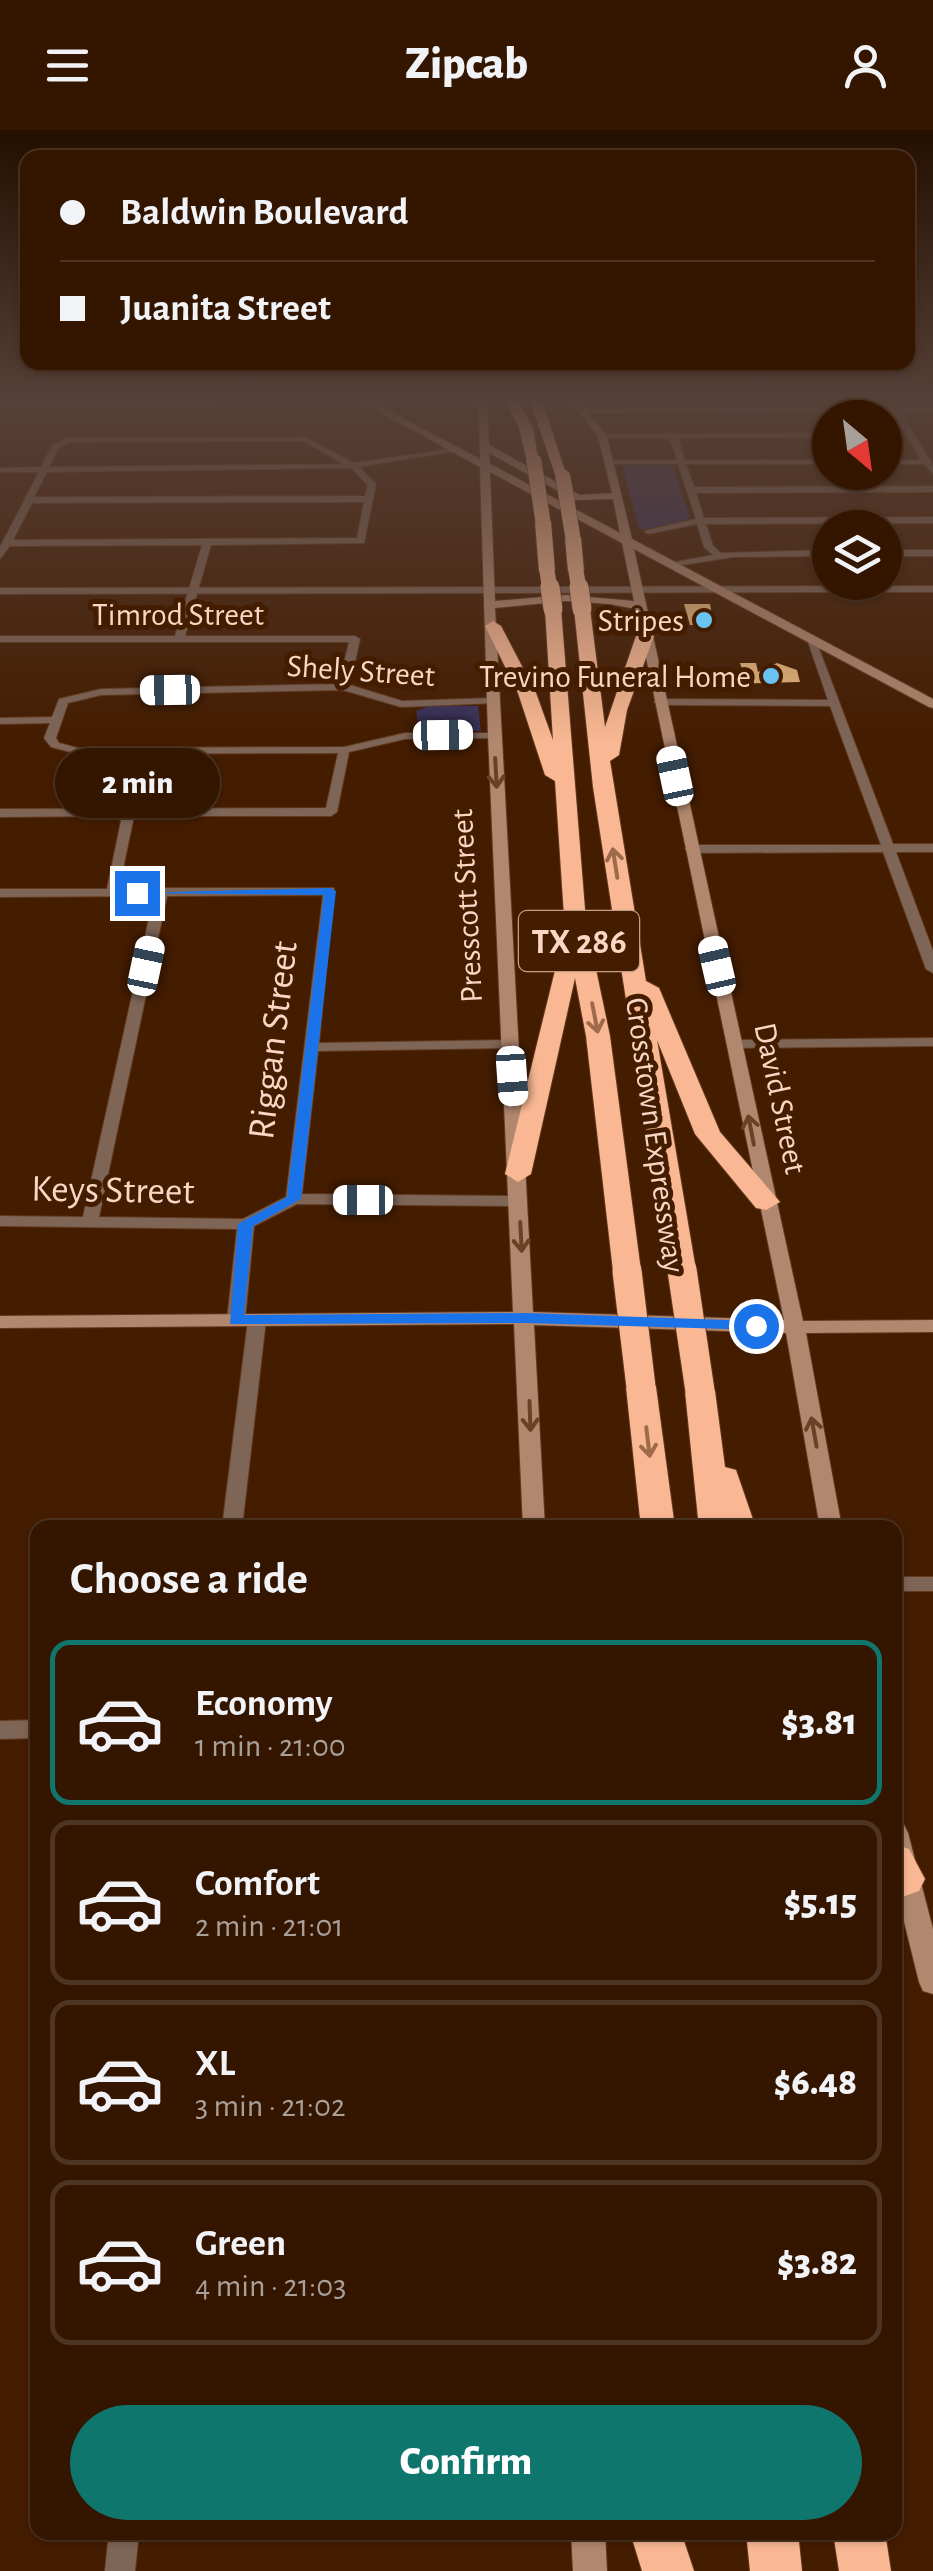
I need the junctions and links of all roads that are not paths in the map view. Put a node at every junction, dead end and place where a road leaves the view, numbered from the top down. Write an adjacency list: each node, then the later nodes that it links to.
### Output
1 (23, 515): 14 (street)
2 (367, 515): 13 (street)
3 (488, 515): 26 (main road, Presscott Street)
4 (542, 515): 44 (highway, Crosstown Expressway / TX 286, bridge)
5 (569, 515): 43 (highway, Crosstown Expressway / TX 286, bridge)
6 (579, 515): 12 (main road)
7 (620, 515): 12 (main road, David Street)
8 (699, 515): 10 (street)
9 (933, 520): 10 (street)
10 (701, 521): 11 (street); 18 (street)
11 (648, 531)
12 (626, 540): 20 (main road); 23 (main road, David Street)
13 (207, 542): 14 (street); 22 (street)
14 (7, 543): 19 (street)
15 (812, 553): 18 (street)
16 (902, 553): 17 (street)
17 (933, 553)
18 (718, 555): 20 (street)
19 (0, 556)
20 (673, 564): 24 (main road)
21 (933, 589): 24 (street)
22 (196, 590): 25 (street); 26 (street); 29 (street)
23 (637, 590): 24 (street); 26 (street); 27 (main road, David Street)
24 (720, 590): 30 (main road)
25 (0, 591)
26 (491, 608): 27 (main road); 33 (main road, Presscott Street); 44 (highway)
27 (640, 608): 28 (main road, David Street)
28 (644, 636): 34 (main road, David Street); 43 (highway)
29 (179, 638): 31 (street, Timrod Street); 32 (street, Timrod Street)
30 (810, 638): 35 (street); 37 (main road)
31 (0, 639)
32 (344, 687): 36 (street, Shely Street); 39 (street, Shely Street)
33 (494, 701): 36 (street, Shely Street); 40 (main road, Presscott Street)
34 (659, 702): 35 (street); 49 (main road, David Street)
35 (831, 703): 47 (street)
36 (400, 704): 41 (street)
37 (933, 704)
38 (0, 720): 39 (street)
39 (57, 720): 42 (street)
40 (494, 735): 41 (street); 57 (main road, Presscott Street, one-way to 57)
41 (405, 736): 42 (street)
42 (344, 750): 46 (street)
43 (604, 782): 54 (highway, Crosstown Expressway / TX 286, one-way to 43)
44 (566, 809): 53 (highway, Crosstown Expressway / TX 286)
45 (0, 813): 46 (street)
46 (128, 814): 50 (street)
47 (886, 848): 48 (street); 49 (street); 55 (street)
48 (933, 848)
49 (691, 849): 58 (main road, David Street)
50 (112, 892): 51 (street); 52 (street)
51 (0, 893)
52 (161, 894): 59 (street, Riggan Street); 64 (street)
53 (576, 922): 60 (highway); 73 (highway, Crosstown Expressway / TX 286, one-way to 73, bridge)
54 (626, 937): 63 (highway); 72 (highway, Crosstown Expressway / TX 286, bridge)
55 (933, 970)
56 (933, 1042): 58 (street)
57 (510, 1044): 59 (street); 60 (main road, Presscott Street)
58 (734, 1044): 63 (main road, David Street, one-way to 58)
59 (312, 1047): 61 (street, Riggan Street)
60 (518, 1174): 62 (main road, Presscott Street)
61 (294, 1199): 62 (street, Keys Street); 66 (street, Keys Street)
62 (519, 1201): 67 (main road, Presscott Street, one-way to 67)
63 (766, 1202): 71 (main road, David Street)
64 (91, 1219): 65 (street, Keys Street); 66 (street, Keys Street)
65 (0, 1221)
66 (246, 1224): 68 (street)
67 (526, 1318): 68 (main road); 71 (main road); 75 (main road, Presscott Street, one-way to 75)
68 (246, 1320): 69 (main road); 74 (street)
69 (0, 1322)
70 (933, 1326): 71 (main road)
71 (795, 1328): 78 (main road, David Street, one-way to 71)
72 (702, 1399): 76 (highway, Crosstown Expressway / TX 286); 77 (highway)
73 (654, 1518)
74 (233, 1520)
75 (534, 1520)
76 (715, 1520)
77 (738, 1520)
78 (830, 1520)
79 (902, 1584): 80 (street)
80 (933, 1584)
81 (30, 1729): 82 (street)
82 (0, 1730)
83 (902, 1876): 84 (main road)
84 (929, 1950): 85 (main road)
85 (933, 1982)
86 (123, 2540): 91 (street)
87 (588, 2540): 92 (main road)
88 (657, 2540): 93 (highway)
89 (773, 2540): 94 (highway)
90 (860, 2540): 95 (highway)
91 (120, 2571)
92 (590, 2571)
93 (668, 2571)
94 (776, 2571)
95 (865, 2571)

